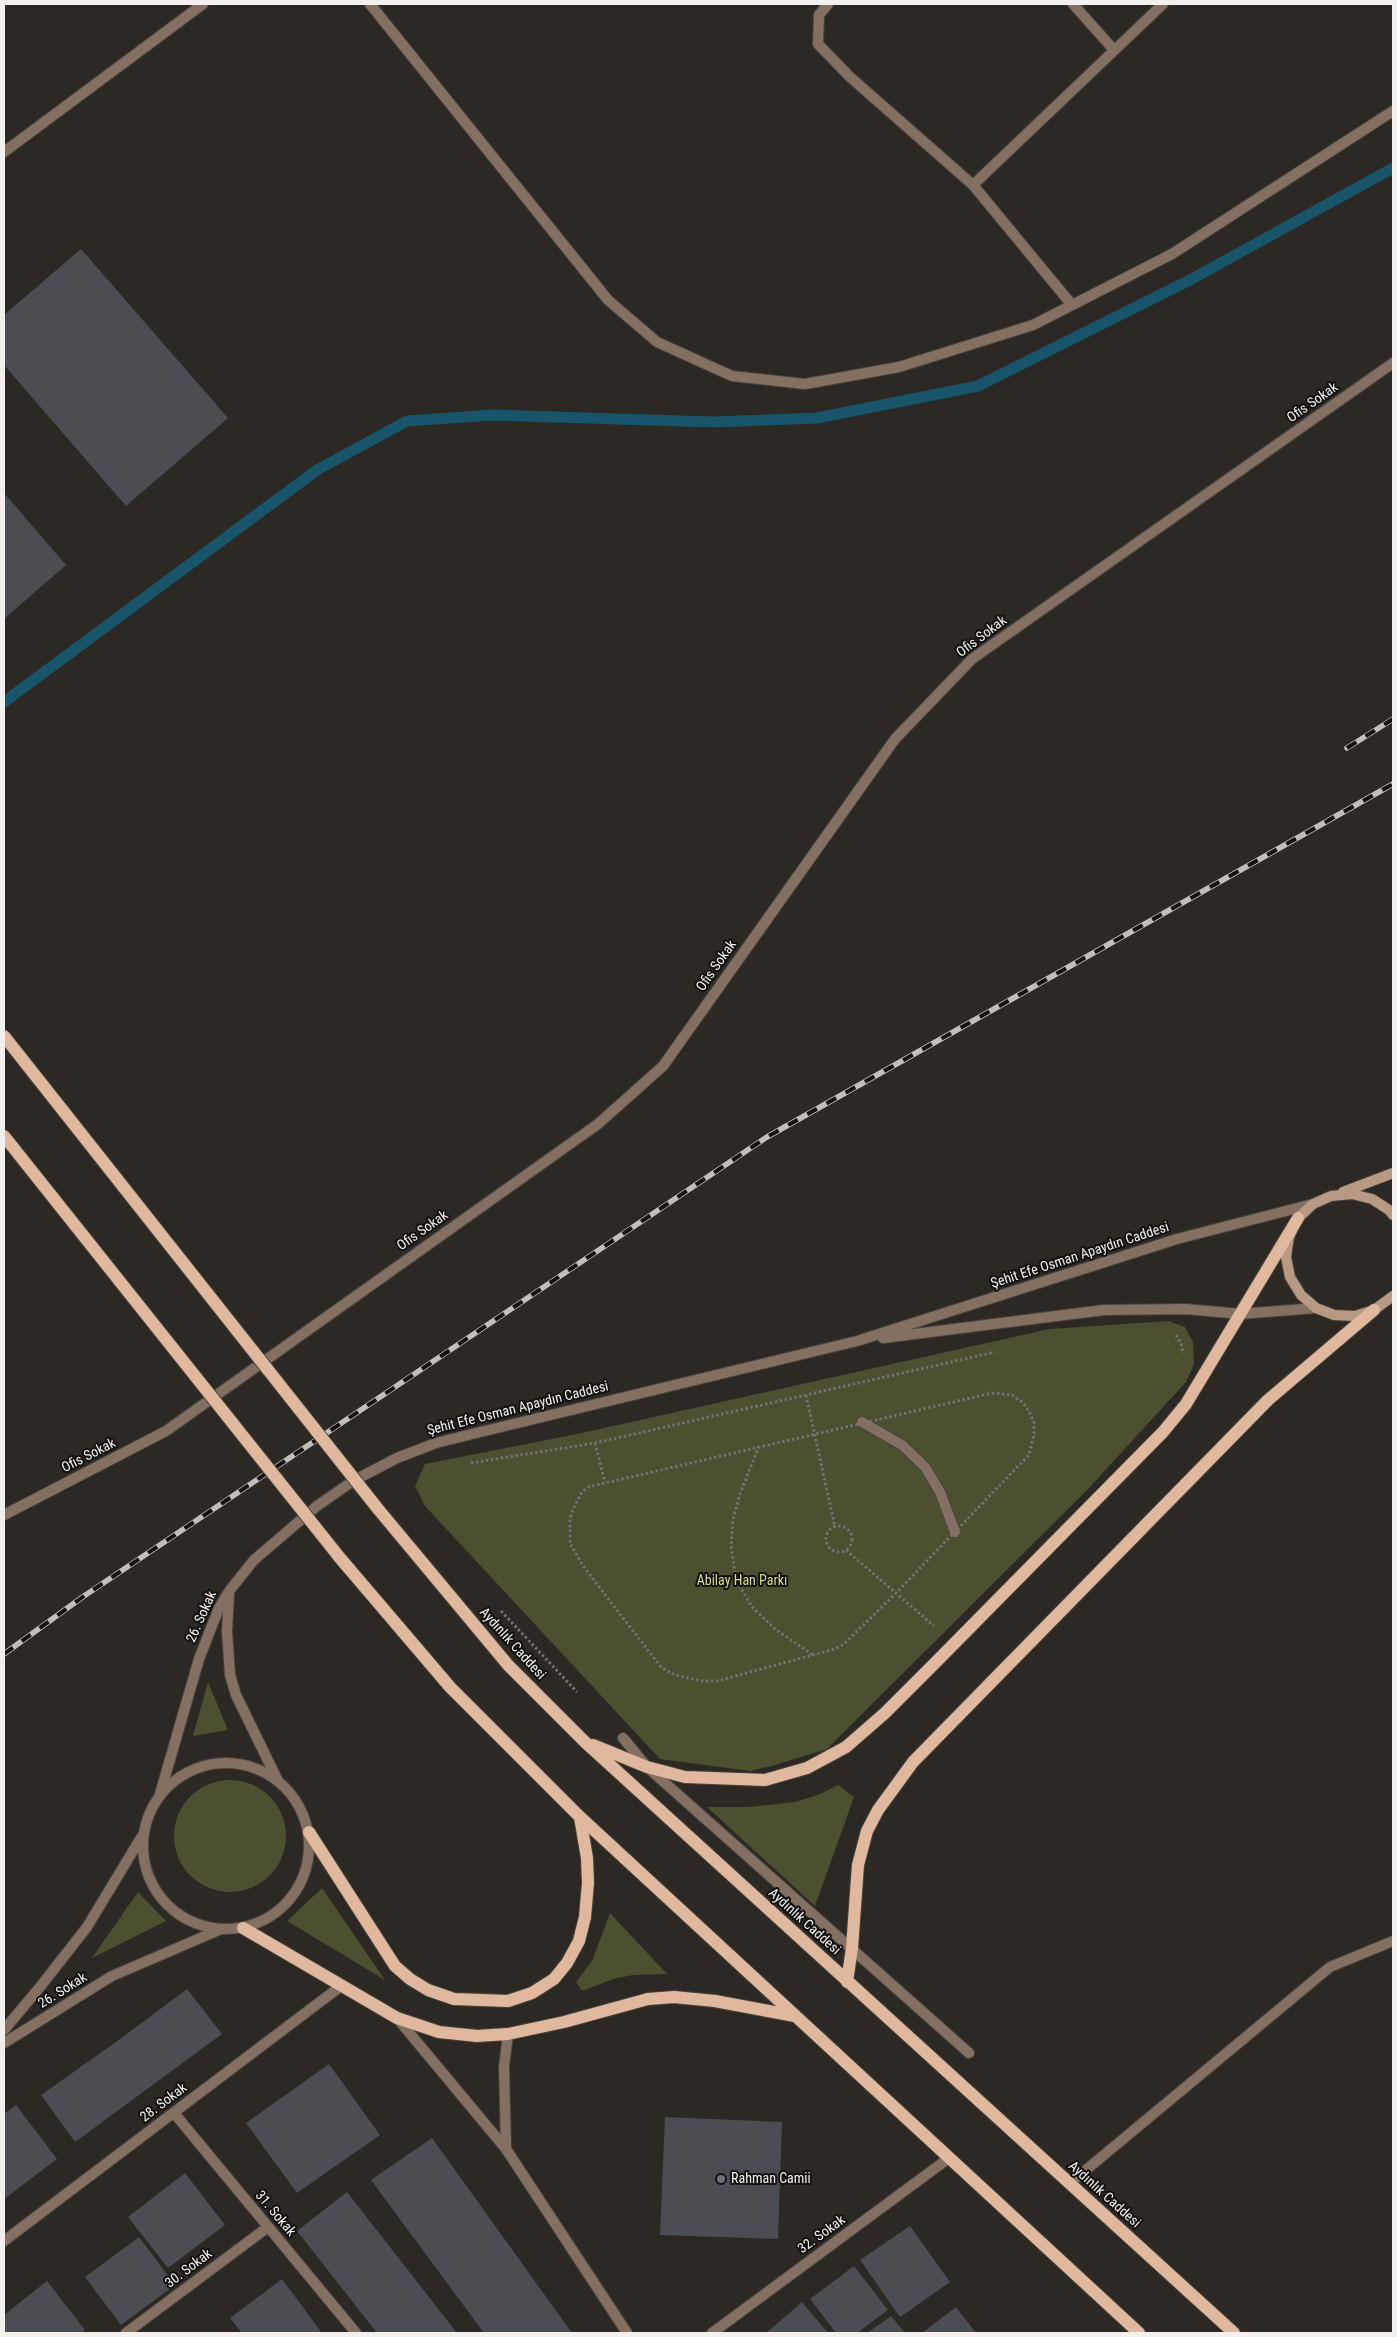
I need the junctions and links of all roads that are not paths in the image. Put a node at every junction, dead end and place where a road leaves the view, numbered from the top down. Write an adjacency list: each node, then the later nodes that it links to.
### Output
1 (203, 4): 8 (street)
2 (370, 4): 10 (street)
3 (828, 4): 9 (street)
4 (1073, 4): 6 (street)
5 (1163, 4): 6 (street)
6 (1114, 50): 9 (street)
7 (1393, 111): 10 (street)
8 (4, 152)
9 (973, 185): 10 (street)
10 (1072, 305)
11 (1393, 363): 25 (street, Ofis Sokak)
12 (4, 1036): 29 (main road, Aydınlık Caddesi, bridge)
13 (4, 1136): 33 (main road, bridge)
14 (1393, 1173): 15 (main road)
15 (1331, 1196): 16 (main road); 17 (main road)
16 (1313, 1204): 18 (main road); 23 (street, Şehit Efe Osman Apaydın Caddesi)
17 (1393, 1216)
18 (1298, 1218): 20 (main road); 22 (main road)
19 (1392, 1297): 21 (main road)
20 (1316, 1308): 21 (main road); 22 (street, Şehit Efe Osman Apaydın Caddesi)
21 (1374, 1310): 39 (main road)
22 (1240, 1314): 23 (street, Şehit Efe Osman Apaydın Caddesi); 30 (main road)
23 (857, 1341): 27 (street, Şehit Efe Osman Apaydın Caddesi)
24 (862, 1422): 26 (street)
25 (4, 1515)
26 (955, 1532)
27 (230, 1590): 31 (street, 26. Sokak); 32 (street, 26. Sokak)
28 (623, 1738): 30 (street)
29 (585, 1742): 30 (main road); 40 (main road, Aydınlık Caddesi)
30 (647, 1767): 39 (street)
31 (279, 1782): 32 (street); 34 (street)
32 (160, 1794): 35 (street)
33 (580, 1817): 34 (main road); 42 (main road)
34 (309, 1832): 36 (street)
35 (143, 1835): 37 (street); 44 (street, 26. Sokak)
36 (243, 1928): 37 (street); 41 (main road)
37 (220, 1930): 46 (street, 26. Sokak)
38 (1393, 1941): 51 (street)
39 (852, 1948): 40 (main road); 47 (street)
40 (847, 1982): 51 (main road, Aydınlık Caddesi)
41 (341, 1986): 43 (main road); 48 (street, 28. Sokak)
42 (795, 2016): 45 (main road); 50 (main road)
43 (397, 2018): 45 (main road); 49 (street)
44 (4, 2030)
45 (508, 2034): 49 (street)
46 (4, 2043)
47 (969, 2053)
48 (174, 2113): 52 (street, 31. Sokak); 53 (street, 28. Sokak)
49 (506, 2149): 56 (street)
50 (949, 2158): 57 (street, 32. Sokak); 58 (main road)
51 (1069, 2184): 59 (main road, Aydınlık Caddesi)
52 (268, 2227): 54 (street, 30. Sokak); 55 (street, 31. Sokak)
53 (4, 2241)
54 (126, 2333)
55 (356, 2333)
56 (627, 2333)
57 (712, 2333)
58 (1140, 2333)
59 (1234, 2333)

